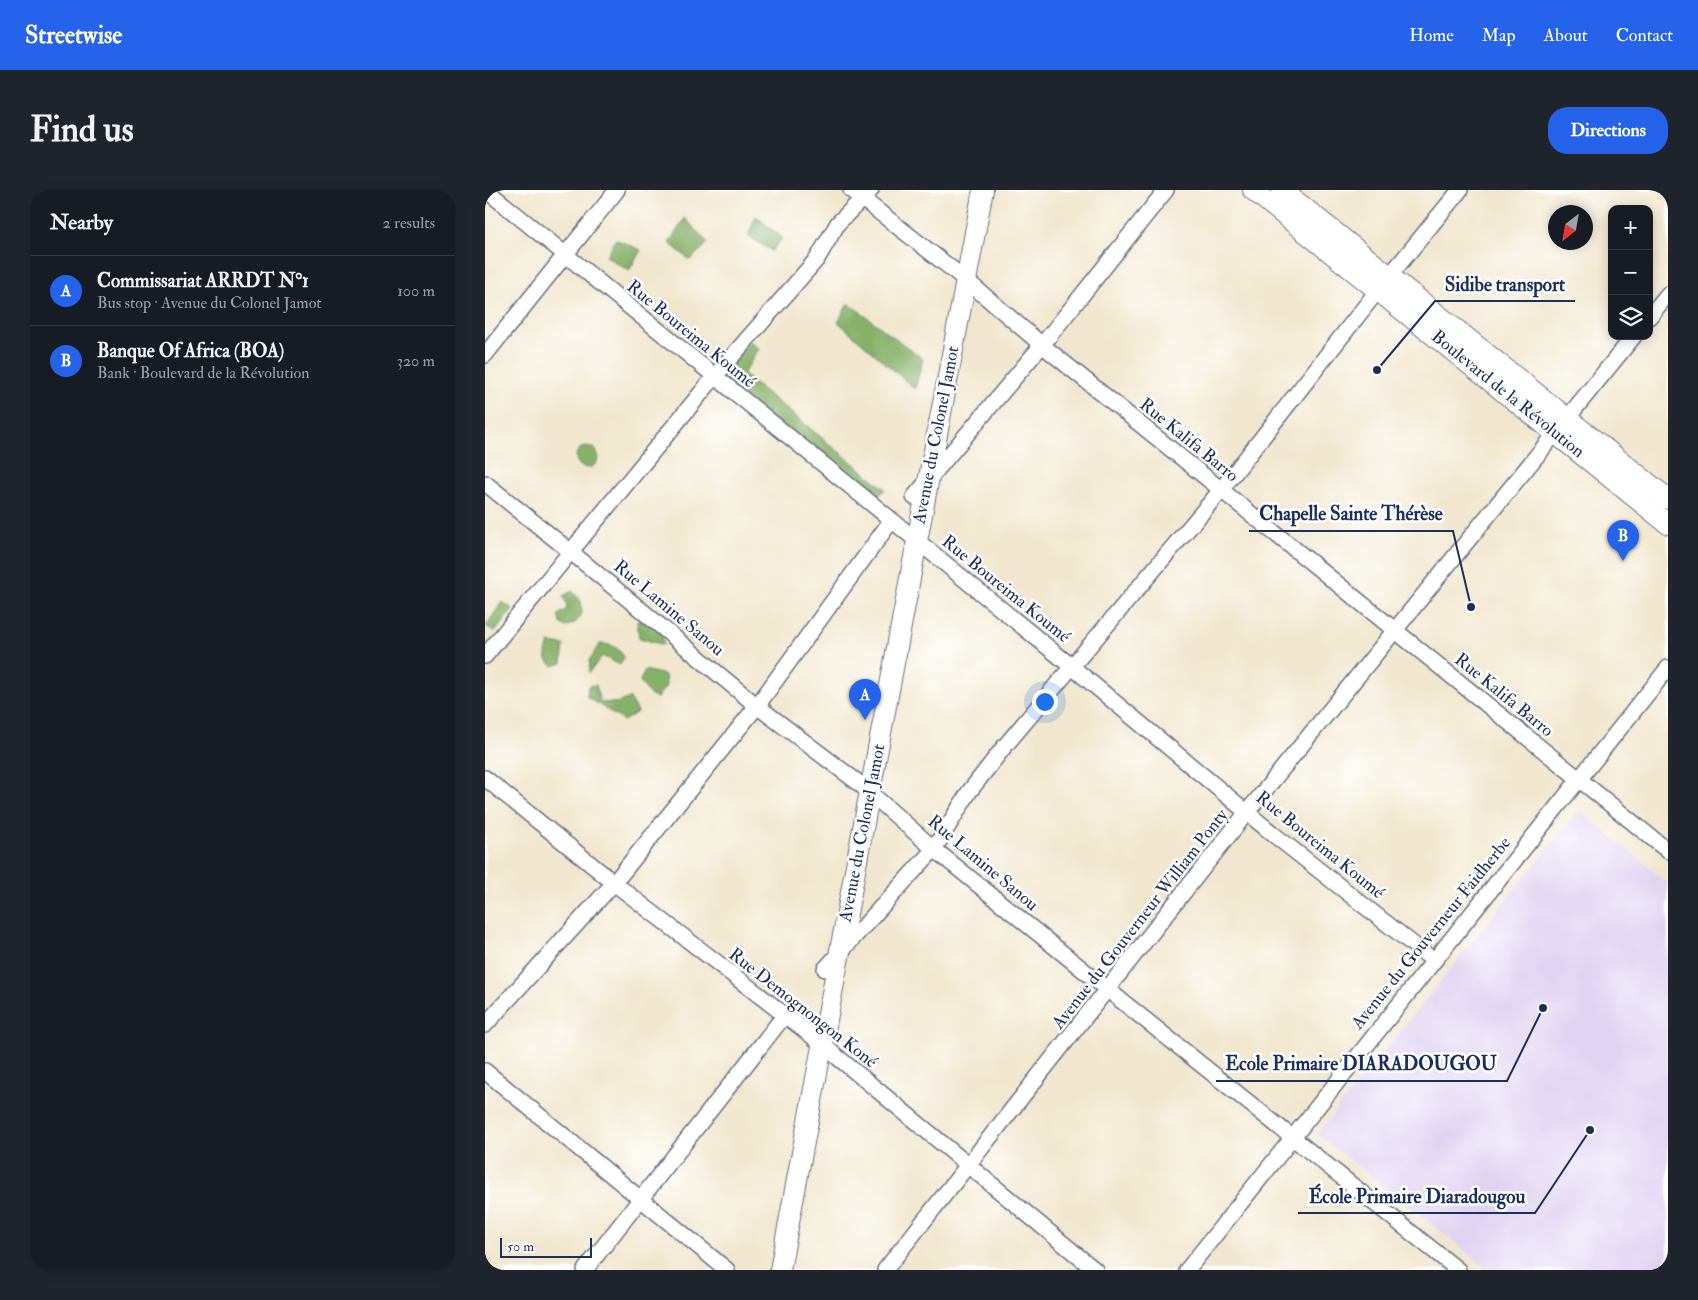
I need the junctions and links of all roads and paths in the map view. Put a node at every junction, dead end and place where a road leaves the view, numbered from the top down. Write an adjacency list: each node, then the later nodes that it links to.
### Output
1 (486, 190): 11 (street, Rue Boureima Koumé)
2 (617, 190): 11 (street)
3 (851, 190): 10 (street, Rue Kalifa Barro)
4 (969, 190): 12 (main road, Avenue du Colonel Jamot)
5 (983, 190): 12 (main road, Avenue du Colonel Jamot)
6 (1166, 190): 17 (street)
7 (1253, 190): 13 (main road, Boulevard de la Révolution)
8 (1282, 190): 13 (main road, Boulevard de la Révolution)
9 (1461, 190): 13 (street)
10 (867, 195): 12 (street, Rue Kalifa Barro); 19 (street)
11 (566, 256): 18 (street); 19 (street, Rue Boureima Koumé)
12 (961, 276): 17 (street, Rue Kalifa Barro); 21 (main road, Avenue du Colonel Jamot); 24 (main road, Avenue du Colonel Jamot)
13 (1384, 283): 20 (main road, Boulevard de la Révolution); 23 (street)
14 (1668, 294): 15 (street)
15 (1653, 312)
16 (1631, 340): 20 (street, Avenue du Gouverneur William Ponty)
17 (1042, 345): 21 (street); 23 (street, Rue Kalifa Barro)
18 (485, 355)
19 (715, 376): 26 (street, Rue Boureima Koumé); 29 (street)
20 (1561, 425): 25 (main road, Boulevard de la Révolution); 27 (main road, Boulevard de la Révolution); 30 (street, Avenue du Gouverneur William Ponty)
21 (927, 480): 24 (street); 28 (main road, Avenue du Colonel Jamot)
22 (485, 483): 29 (street, Rue Lamine Sanou)
23 (1221, 490): 30 (street, Rue Kalifa Barro); 32 (street)
24 (914, 497): 28 (main road, Avenue du Colonel Jamot)
25 (1668, 499)
26 (891, 521): 28 (street, Rue Boureima Koumé); 34 (street)
27 (1668, 524)
28 (912, 537): 32 (street, Rue Boureima Koumé); 37 (main road, Avenue du Colonel Jamot)
29 (571, 552): 31 (street); 34 (street, Rue Lamine Sanou)
30 (1394, 631): 36 (street, Rue Kalifa Barro); 38 (street, Avenue du Gouverneur William Ponty)
31 (485, 656)
32 (1071, 666): 38 (street, Rue Boureima Koumé); 39 (street)
33 (1668, 668): 36 (street, Avenue du Gouverneur Faidherbe)
34 (757, 706): 37 (street, Rue Lamine Sanou); 41 (street)
35 (485, 778): 41 (street, Rue Demognongon Koné)
36 (1578, 778): 40 (street, Rue Kalifa Barro); 43 (street, Avenue du Gouverneur Faidherbe)
37 (865, 788): 39 (street, Rue Lamine Sanou); 42 (main road, Avenue du Colonel Jamot); 44 (main road, Avenue du Colonel Jamot)
38 (1248, 811): 43 (street, Rue Boureima Koumé); 45 (street, Avenue du Gouverneur William Ponty)
39 (934, 849): 42 (street); 45 (street, Rue Lamine Sanou)
40 (1668, 851)
41 (613, 883): 46 (street, Rue Demognongon Koné); 47 (street)
42 (840, 950): 44 (street); 48 (main road, Avenue du Colonel Jamot)
43 (1433, 960): 50 (street, Avenue du Gouverneur Faidherbe)
44 (825, 969): 48 (main road, Avenue du Colonel Jamot)
45 (1108, 990): 50 (street, Rue Lamine Sanou); 51 (street, Avenue du Gouverneur William Ponty)
46 (784, 1016): 48 (street, Rue Demognongon Koné); 52 (street)
47 (485, 1025)
48 (817, 1040): 51 (street, Rue Demognongon Koné); 55 (main road, Avenue du Colonel Jamot); 56 (main road, Avenue du Colonel Jamot)
49 (485, 1071): 52 (street)
50 (1293, 1136): 59 (street, Avenue du Gouverneur Faidherbe); 60 (street, Rue Lamine Sanou)
51 (969, 1165): 57 (street, Avenue du Gouverneur William Ponty); 58 (street, Rue Demognongon Koné)
52 (640, 1200): 53 (street); 54 (street)
53 (585, 1270)
54 (727, 1270)
55 (769, 1270)
56 (780, 1270)
57 (885, 1270)
58 (1095, 1270)
59 (1187, 1270)
60 (1459, 1270)

